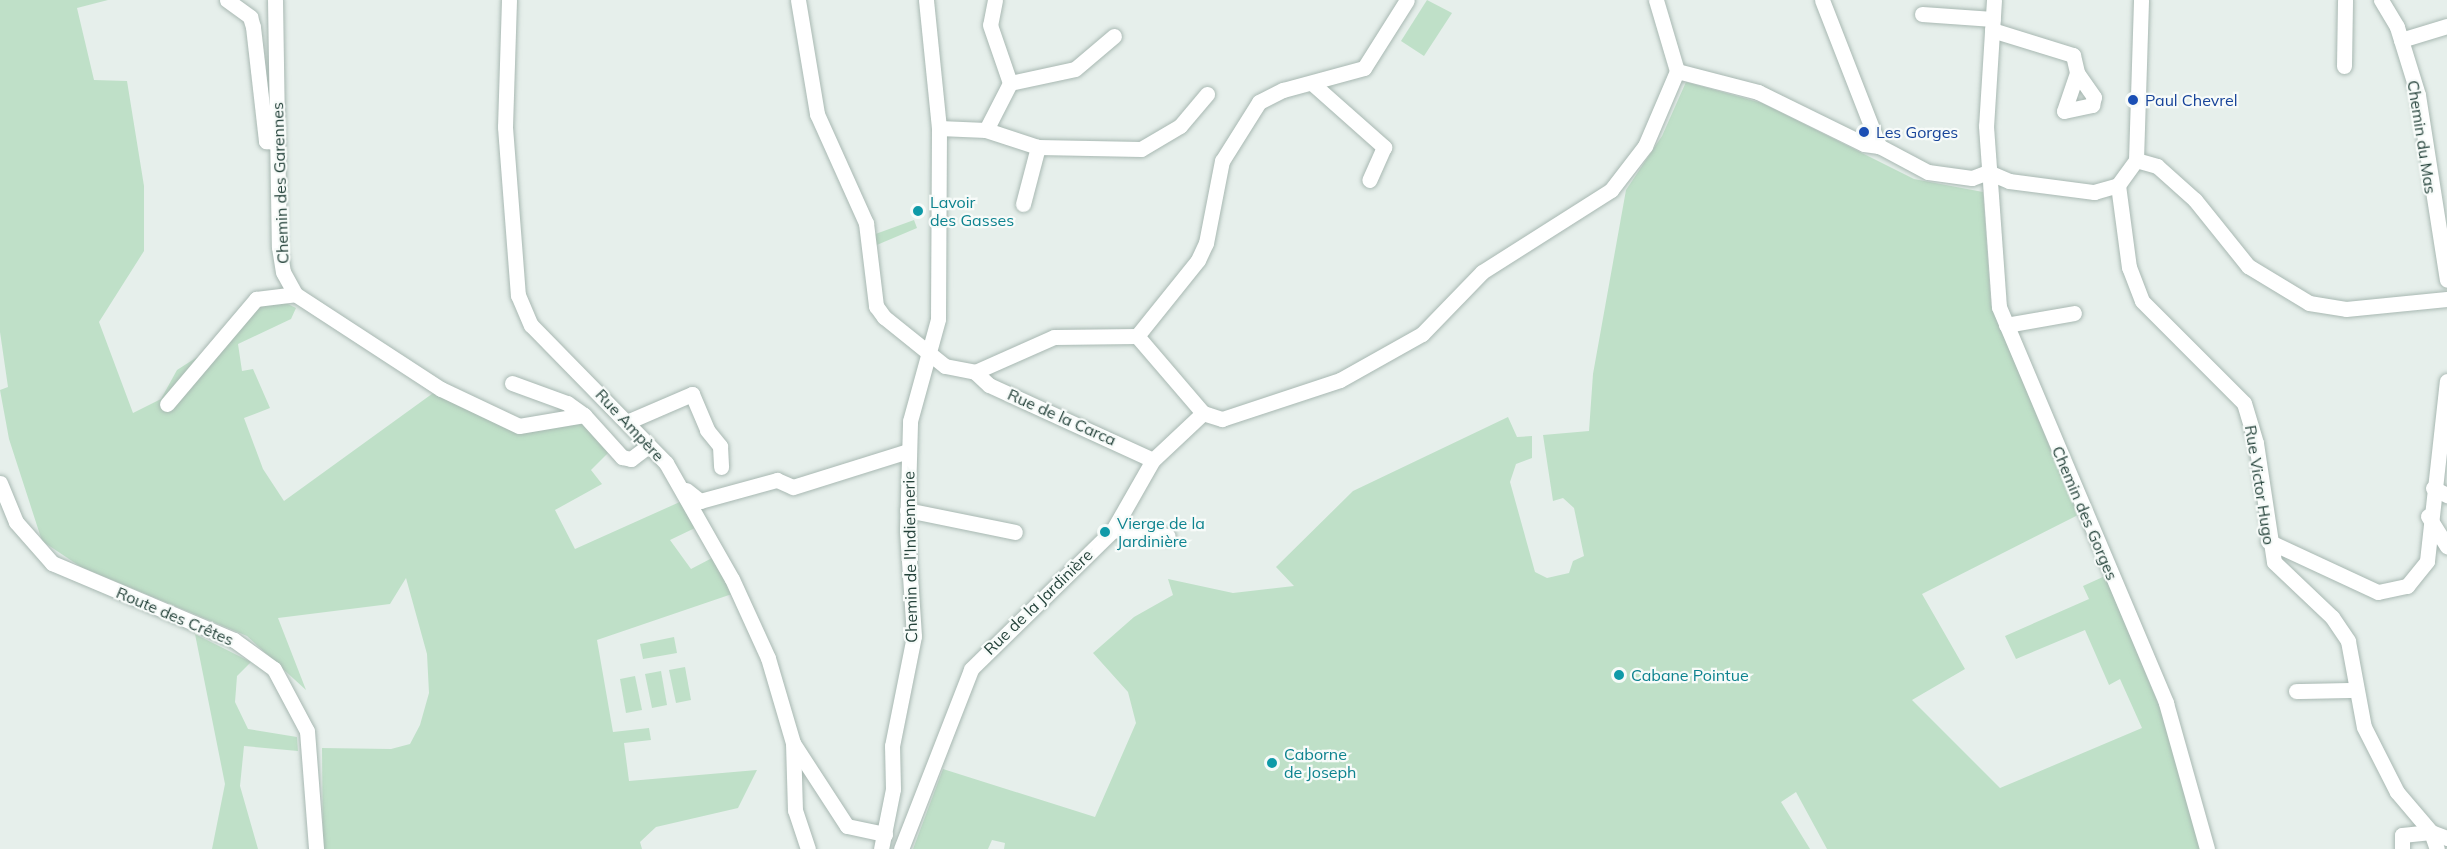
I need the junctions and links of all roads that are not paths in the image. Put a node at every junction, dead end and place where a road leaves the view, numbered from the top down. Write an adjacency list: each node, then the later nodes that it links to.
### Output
1 (227, 0): 29 (street)
2 (275, 0): 29 (street, Chemin des Garennes)
3 (509, 0): 50 (street, Rue Ampère)
4 (798, 0): 43 (street)
5 (926, 0): 27 (street, Chemin de l'Indiennerie)
6 (995, 0): 24 (street)
7 (1407, 0): 25 (street)
8 (1656, 0): 22 (street)
9 (1822, 0): 30 (street)
10 (1994, 0): 15 (street, Chemin des Gorges)
11 (2141, 0): 32 (street)
12 (2345, 0): 21 (street)
13 (2381, 0): 19 (street, Chemin du Mas)
14 (1922, 14): 15 (street)
15 (1992, 24): 18 (street); 20 (street, Chemin des Gorges)
16 (2447, 26): 19 (street)
17 (1114, 36): 24 (street)
18 (2014, 39): 20 (street); 23 (street)
19 (2401, 40): 37 (street, Chemin du Mas)
20 (1991, 48): 33 (street, Chemin des Gorges)
21 (2344, 66)
22 (1677, 71): 30 (street); 48 (street)
23 (2076, 73)
24 (1010, 83): 28 (street)
25 (1314, 85): 34 (street); 42 (street)
26 (1207, 94): 31 (street)
27 (939, 128): 28 (street); 43 (street, Chemin de l'Indiennerie)
28 (986, 130): 31 (street)
29 (277, 142): 38 (street, Chemin des Garennes)
30 (1879, 146): 33 (street)
31 (1038, 147): 36 (street)
32 (2136, 160): 35 (street); 39 (street)
33 (1988, 172): 35 (street); 41 (street, Chemin des Gorges)
34 (1370, 180)
35 (2118, 185): 65 (street, Rue Victor Hugo)
36 (1023, 204)
37 (2447, 280)
38 (295, 294): 47 (street); 49 (street)
39 (2447, 299)
40 (2074, 313): 41 (street)
41 (2006, 325): 76 (street, Chemin des Gorges)
42 (1137, 336): 44 (street); 48 (street)
43 (929, 354): 44 (street); 53 (street, Chemin de l'Indiennerie)
44 (975, 372): 54 (street, Rue de la Carca)
45 (2447, 381): 51 (street)
46 (512, 383): 49 (street)
47 (167, 404)
48 (1203, 413): 54 (street, Rue de la Jardinière)
49 (584, 415): 52 (street)
50 (627, 422): 52 (street, Rue Ampère); 55 (street)
51 (2444, 434): 57 (street)
52 (648, 447): 58 (street, Rue Ampère)
53 (908, 451): 58 (street); 60 (street, Chemin de l'Indiennerie)
54 (1153, 460): 62 (street, Rue de la Jardinière)
55 (721, 467)
56 (0, 483): 73 (street, Route des Crêtes)
57 (2433, 488): 59 (street); 61 (street)
58 (684, 490): 69 (street, Rue Ampère)
59 (2447, 495)
60 (907, 510): 63 (street); 72 (street, Chemin de l'Indiennerie)
61 (2428, 516): 65 (street); 66 (street)
62 (1113, 531): 64 (street); 75 (street, Rue de la Jardinière)
63 (1015, 532)
64 (1168, 536)
65 (2268, 542): 67 (street, Rue Victor Hugo)
66 (2447, 546)
67 (2354, 690): 68 (street); 70 (street, Rue Victor Hugo)
68 (2296, 691)
69 (793, 743): 72 (street, Chemin de l'Indiennerie); 74 (street, Rue Ampère)
70 (2431, 831): 71 (street); 77 (street); 78 (street, Rue Victor Hugo)
71 (2447, 838)
72 (883, 842)
73 (316, 849)
74 (808, 849)
75 (901, 849)
76 (2207, 849)
77 (2402, 849)
78 (2437, 849)

